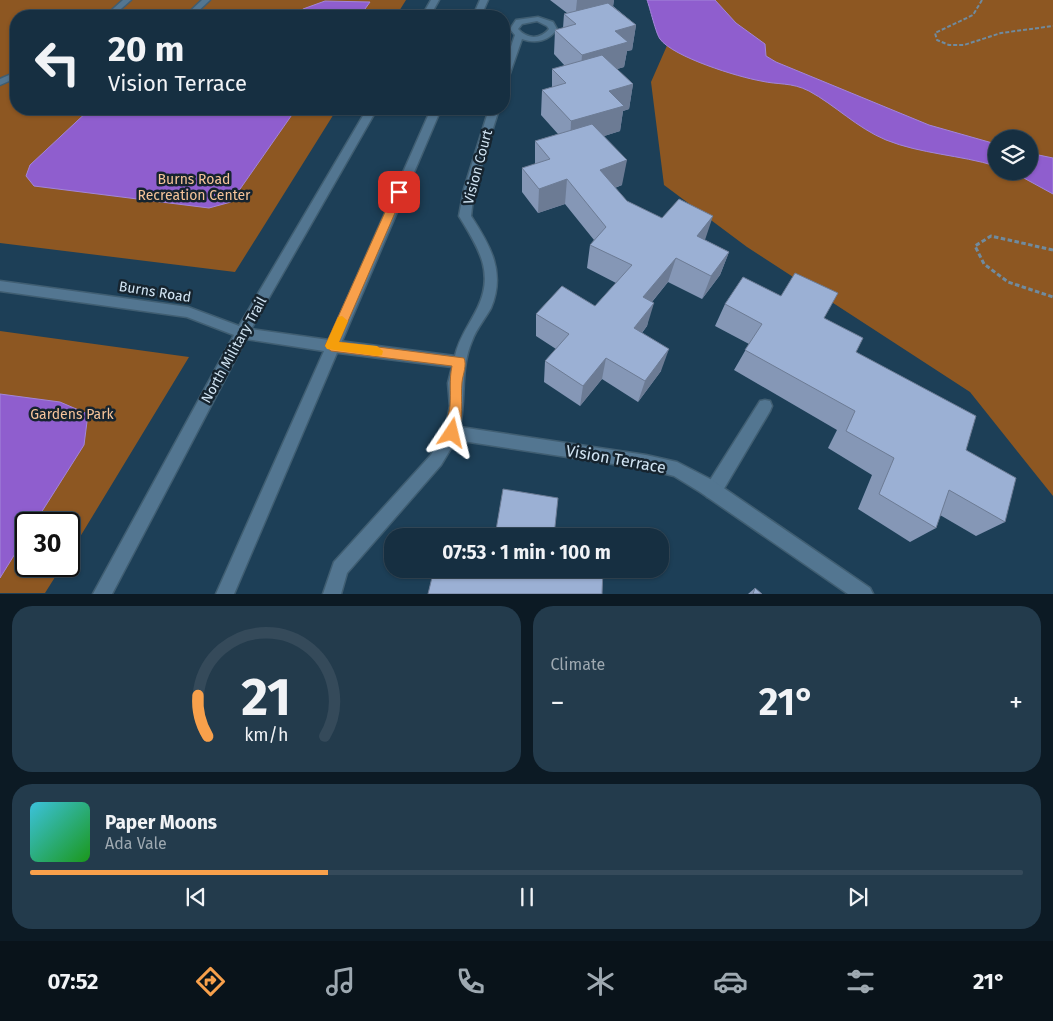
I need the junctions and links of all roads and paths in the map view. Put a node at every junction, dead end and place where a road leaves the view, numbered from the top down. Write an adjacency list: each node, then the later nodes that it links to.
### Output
1 (127, 0): 4 (street)
2 (206, 0): 5 (street)
3 (982, 0): 6 (path)
4 (116, 10)
5 (195, 10)
6 (1053, 26)
7 (519, 36): 8 (street)
8 (510, 62)
9 (369, 115): 15 (street, North Military Trail)
10 (433, 115): 16 (street)
11 (492, 115): 17 (street, Vision Court)
12 (1053, 250): 14 (path)
13 (0, 286): 15 (street, Burns Road)
14 (1053, 297)
15 (242, 333): 16 (street, Burns Road); 21 (street, North Military Trail)
16 (331, 346): 17 (street); 22 (street)
17 (459, 362): 19 (street, Vision Court)
18 (764, 406): 20 (street)
19 (452, 433): 20 (street, Vision Terrace); 23 (street)
20 (713, 491): 24 (street, Vision Terrace)
21 (102, 594)
22 (225, 594)
23 (332, 594)
24 (864, 594)

